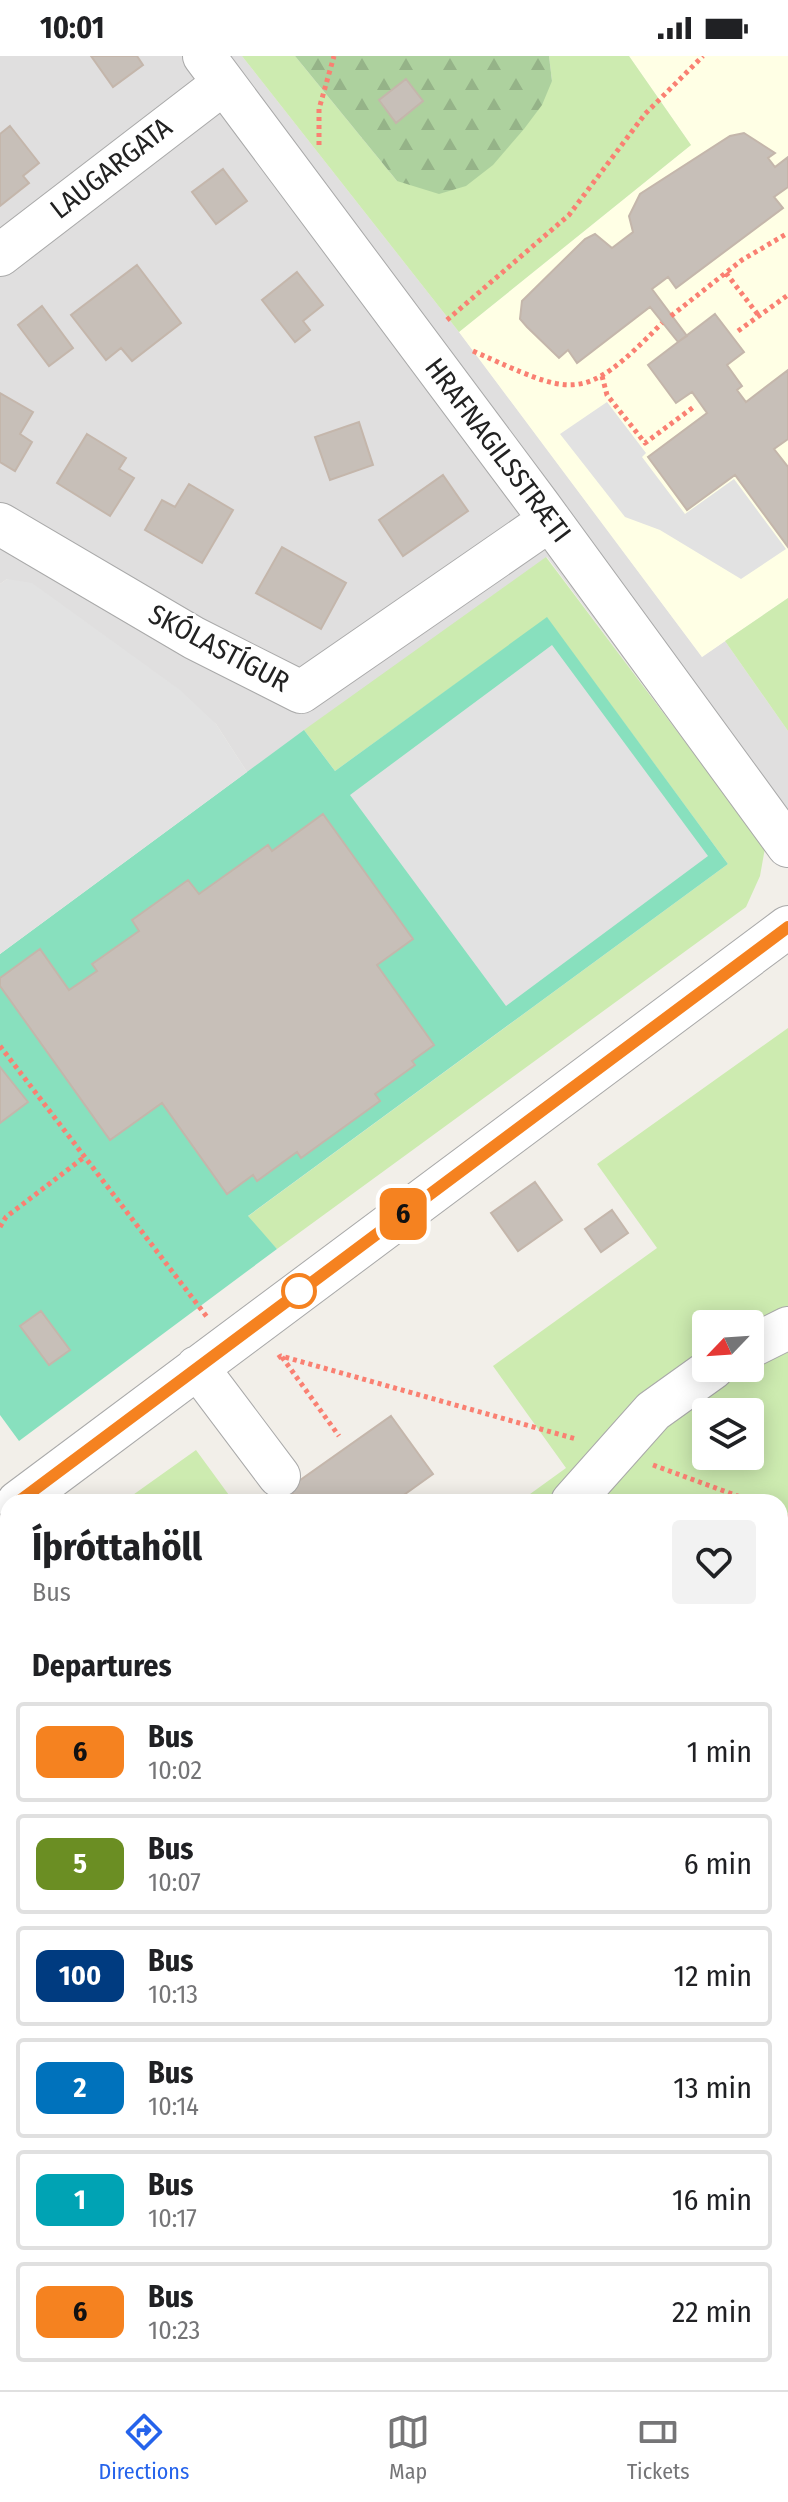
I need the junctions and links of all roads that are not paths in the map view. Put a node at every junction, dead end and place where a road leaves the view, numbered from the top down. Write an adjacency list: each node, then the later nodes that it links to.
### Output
1 (214, 69): 2 (street, LAUGARGATA); 3 (street, HRAFNAGILSSTRÆTI)
2 (0, 255)
3 (550, 520): 4 (street, SKÓLASTÍGUR); 5 (street, HRAFNAGILSSTRÆTI)
4 (0, 524)
5 (788, 846)
6 (788, 927): 9 (street)
7 (788, 1328): 8 (street)
8 (764, 1340)
9 (213, 1356): 11 (street); 12 (street)
10 (693, 1382): 13 (street)
11 (279, 1476)
12 (29, 1494)
13 (579, 1494)

